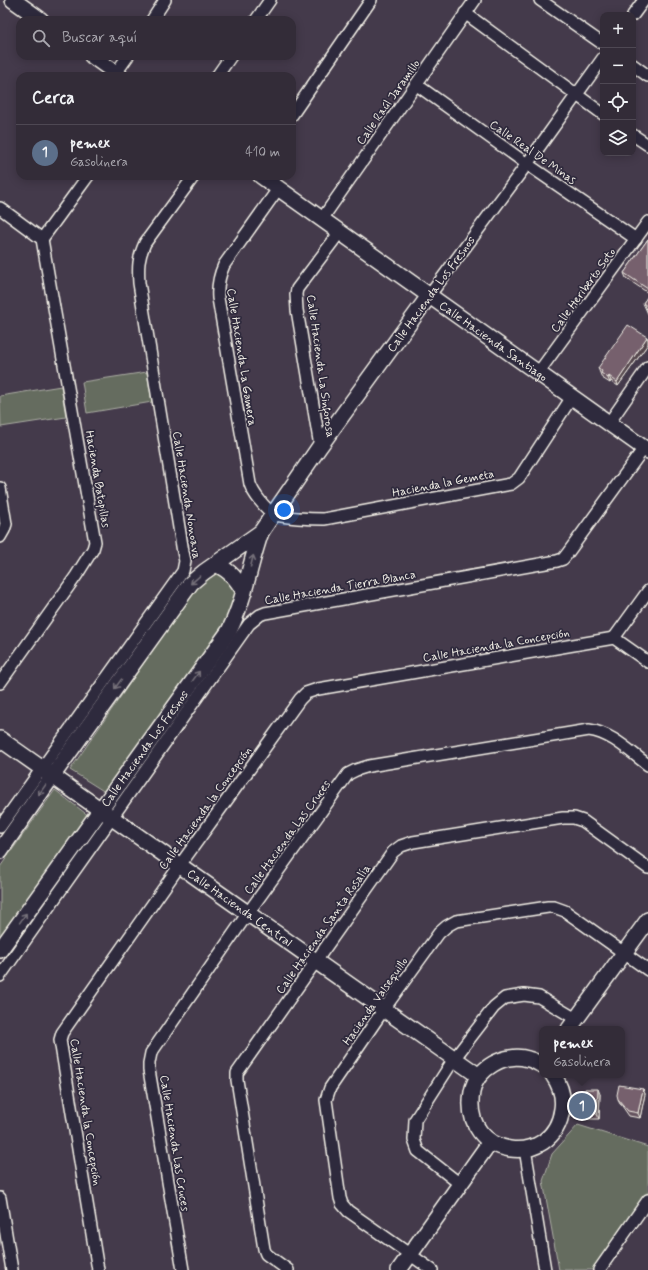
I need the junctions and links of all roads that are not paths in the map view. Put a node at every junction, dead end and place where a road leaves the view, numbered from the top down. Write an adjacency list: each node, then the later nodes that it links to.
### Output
1 (13, 0): 10 (street)
2 (165, 0): 11 (street)
3 (270, 0): 12 (street)
4 (371, 0): 25 (street)
5 (475, 0): 9 (street, Calle Raúl Jaramillo)
6 (540, 0): 13 (street)
7 (642, 3): 8 (street)
8 (636, 12)
9 (465, 13): 23 (street, Calle Raúl Jaramillo); 24 (street)
10 (35, 16)
11 (155, 16)
12 (259, 16)
13 (600, 42)
14 (97, 60): 19 (street)
15 (126, 60): 20 (street)
16 (228, 60): 21 (street)
17 (600, 62): 24 (street, Calle Hacienda Los Fresnos)
18 (636, 67): 22 (street)
19 (114, 72)
20 (120, 72)
21 (219, 72)
22 (648, 76)
23 (417, 85): 29 (street, Calle Real De Minas); 35 (street, Calle Raúl Jaramillo)
24 (576, 95): 26 (street); 29 (street, Calle Hacienda Los Fresnos)
25 (296, 109)
26 (600, 112)
27 (636, 137): 28 (street)
28 (648, 145)
29 (527, 164): 39 (street, Calle Real De Minas); 40 (street, Calle Hacienda Los Fresnos)
30 (85, 180): 38 (street)
31 (191, 180): 59 (street, Calle Hacienda Nonoava)
32 (266, 180): 33 (street, Calle Hacienda Santiago)
33 (278, 189): 35 (street, Calle Hacienda Santiago); 48 (street, Calle Hacienda La Gamera)
34 (0, 208): 38 (street)
35 (322, 219): 37 (street, Calle Hacienda Santiago)
36 (648, 222): 39 (street, Calle Heriberto Soto)
37 (340, 232): 40 (street, Calle Hacienda Santiago); 45 (street, Calle Hacienda La Sinforosa)
38 (42, 239): 56 (street, Hacienda Batopillas)
39 (636, 239): 42 (street, Calle Heriberto Soto)
40 (429, 296): 42 (street, Calle Hacienda Santiago); 45 (street, Calle Hacienda Los Fresnos)
41 (648, 367): 44 (street)
42 (538, 373): 43 (street, Calle Hacienda Santiago)
43 (572, 398): 44 (street, Calle Hacienda Santiago); 48 (street, Hacienda la Gemeta)
44 (609, 423): 46 (street, Calle Hacienda Santiago)
45 (320, 446): 48 (street, Calle Hacienda Los Fresnos)
46 (646, 450): 60 (street, Calle Hacienda Tierra Blanca)
47 (0, 488): 50 (street)
48 (274, 514): 49 (street, Calle Hacienda Los Fresnos)
49 (260, 532): 51 (street, Calle Hacienda Los Fresnos); 53 (street, Calle Hacienda Los Fresnos, one-way to 49)
50 (0, 537)
51 (216, 564): 53 (street); 59 (street, Calle Hacienda Los Fresnos, one-way to 59)
52 (648, 591): 54 (street)
53 (244, 592): 60 (street, Calle Hacienda Los Fresnos, one-way to 53)
54 (614, 638): 55 (street); 63 (street, Calle Hacienda la Concepción)
55 (648, 662)
56 (0, 683)
57 (0, 739): 59 (street, Calle Hacienda Central)
58 (648, 765): 65 (street, Calle Hacienda Las Cruces)
59 (47, 772): 60 (street, Calle Hacienda Central); 61 (street, Calle Hacienda Nonoava); 62 (street, Calle Hacienda Los Fresnos, one-way to 62)
60 (106, 813): 63 (street, Calle Hacienda Central); 67 (street, Calle Hacienda Los Fresnos, one-way to 60); 71 (street, Calle Hacienda Tierra Blanca)
61 (0, 827)
62 (0, 851)
63 (180, 865): 65 (street, Calle Hacienda Central); 85 (street, Calle Hacienda la Concepción)
64 (648, 868): 69 (street, Calle Hacienda Santa Rosalía)
65 (248, 914): 69 (street, Calle Hacienda Central); 86 (street, Calle Hacienda Las Cruces)
66 (648, 920): 68 (street)
67 (0, 950)
68 (624, 953): 70 (street, Hacienda Valsequillo); 72 (street, Hacienda Valsequillo); 73 (street)
69 (316, 961): 72 (street, Calle Hacienda Central); 87 (street, Calle Hacienda Santa Rosalía)
70 (648, 970)
71 (0, 976)
72 (384, 1009): 74 (street, Calle Hacienda Central); 83 (street, Hacienda Valsequillo)
73 (573, 1024): 74 (street)
74 (454, 1059): 76 (street, Calle Hacienda Central); 80 (street)
75 (539, 1064): 76 (street)
76 (479, 1076): 78 (street)
77 (555, 1078): 79 (street)
78 (490, 1142): 79 (street); 80 (street)
79 (524, 1149): 90 (street)
80 (460, 1184): 83 (street)
81 (0, 1198): 84 (street)
82 (648, 1200): 91 (street)
83 (410, 1255): 88 (street); 89 (street, Hacienda Valsequillo)
84 (12, 1270)
85 (98, 1270)
86 (183, 1270)
87 (288, 1270)
88 (399, 1270)
89 (432, 1270)
90 (545, 1270)
91 (599, 1270)

